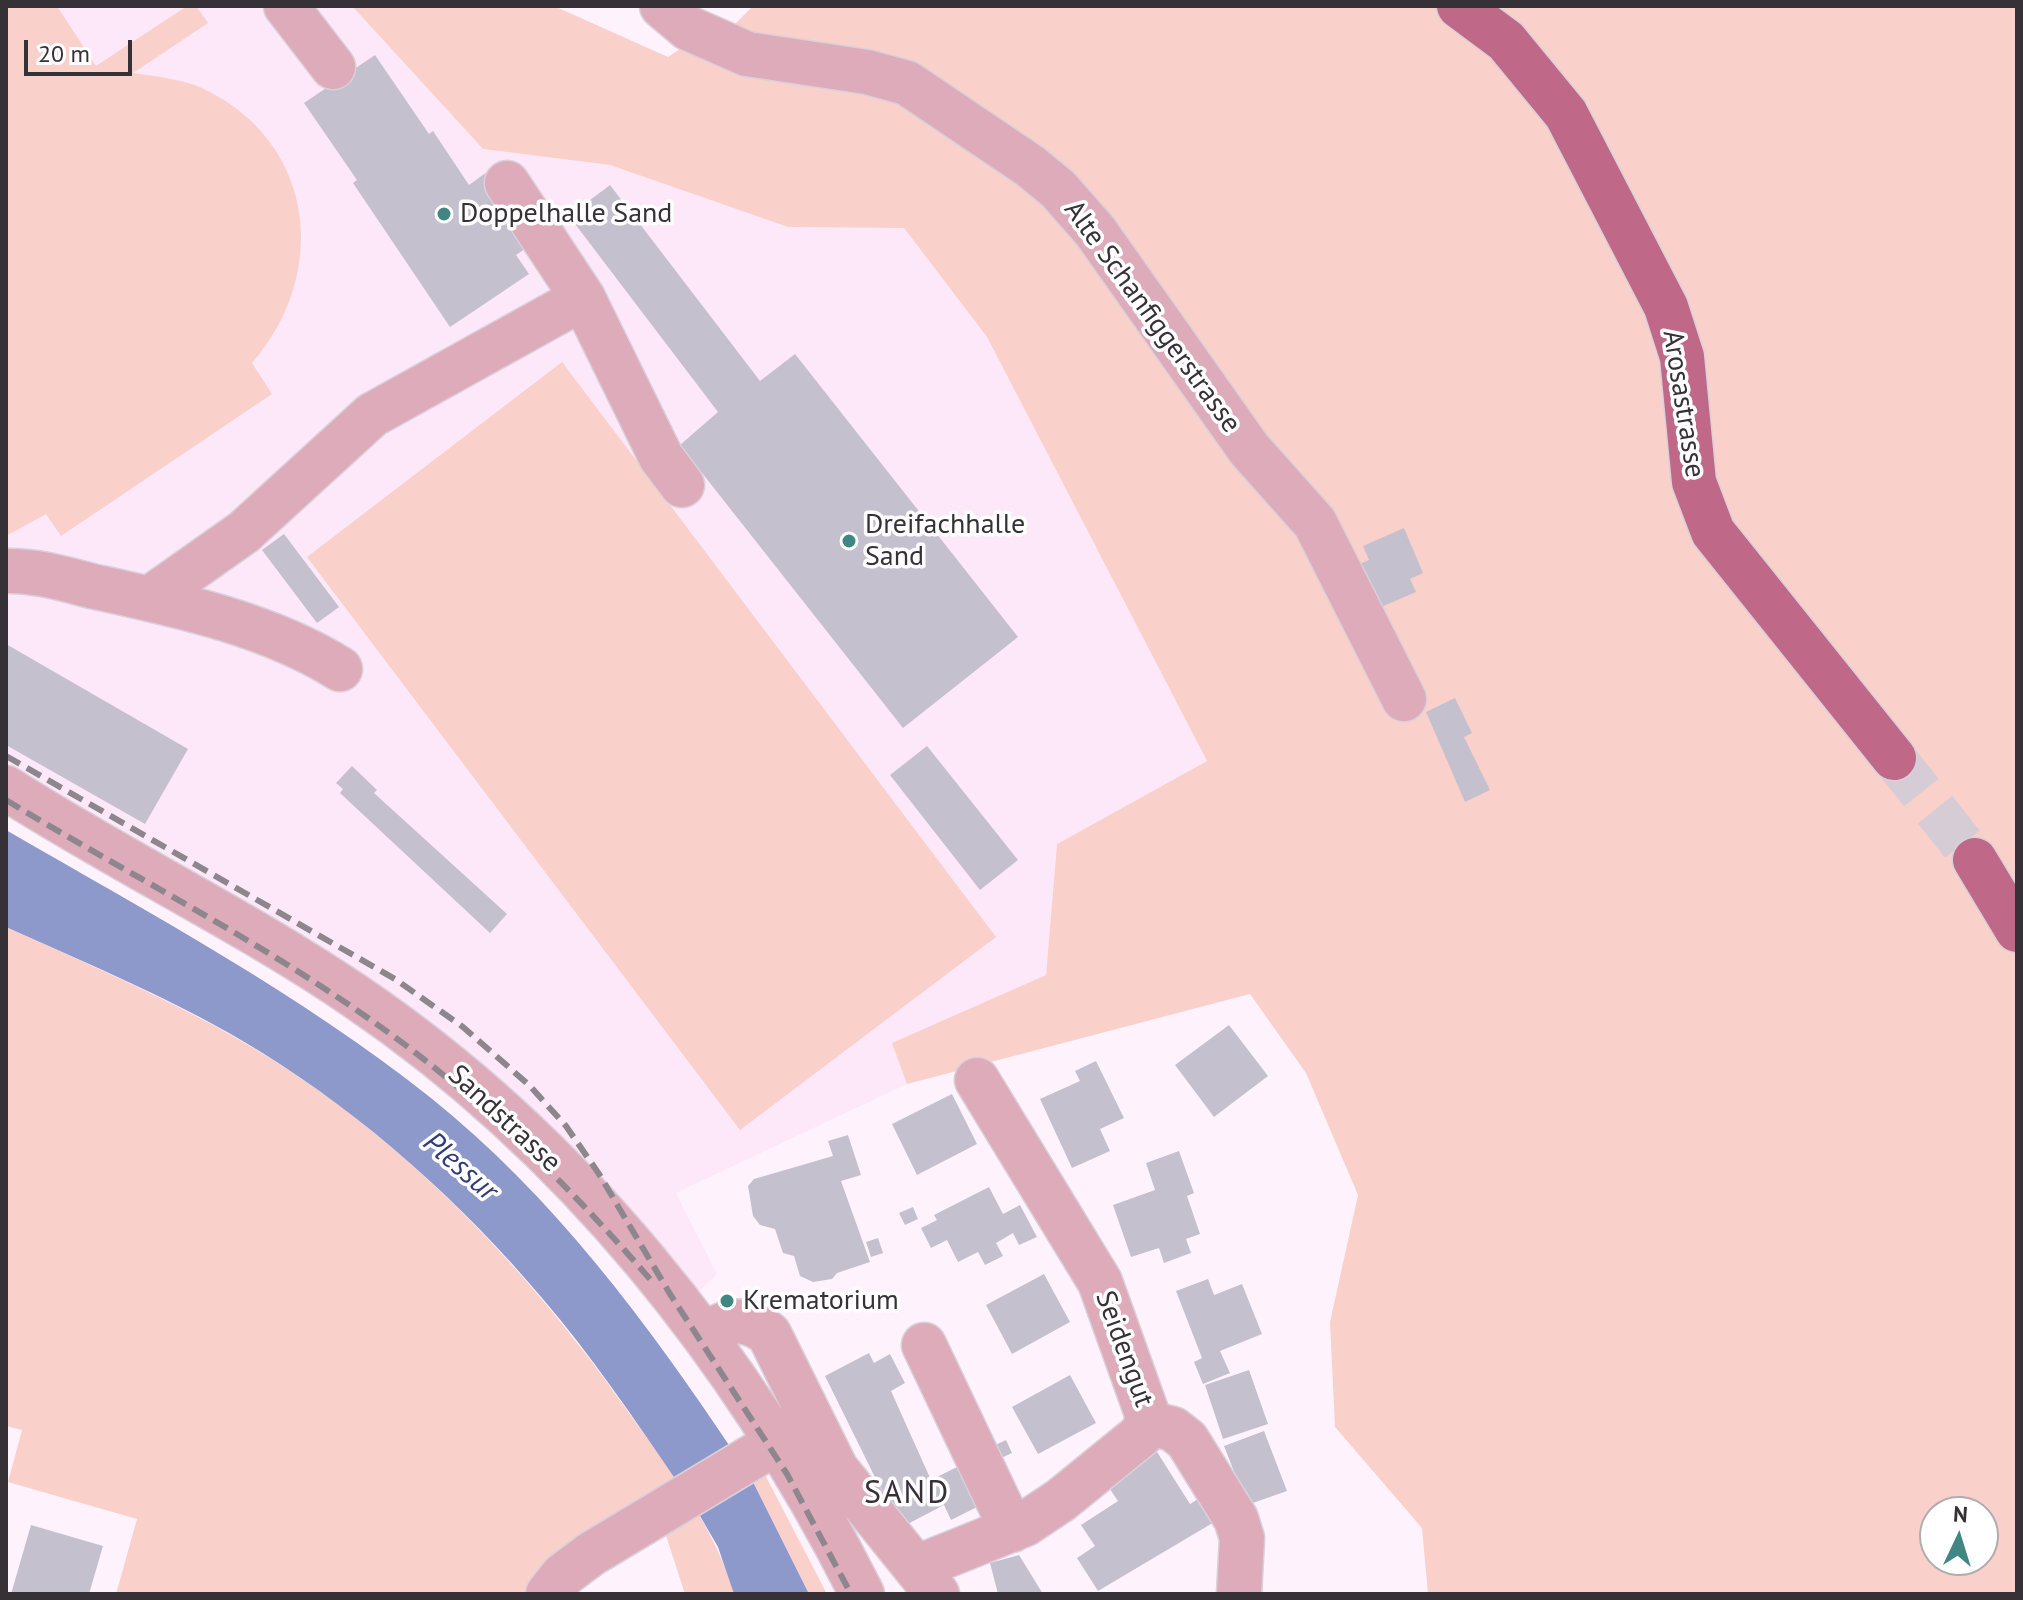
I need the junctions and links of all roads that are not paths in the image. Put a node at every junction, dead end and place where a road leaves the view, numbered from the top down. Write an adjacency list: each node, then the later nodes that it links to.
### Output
1 (286, 6): 4 (street)
2 (662, 6): 11 (street, Alte Schanfiggerstrasse)
3 (1459, 6): 12 (main road, Arosastrasse)
4 (333, 67)
5 (507, 183): 6 (street)
6 (583, 298): 7 (street); 9 (street)
7 (682, 485)
8 (6, 571): 9 (street)
9 (149, 599): 10 (street)
10 (340, 669)
11 (1404, 699)
12 (1894, 758)
13 (6, 788): 17 (street, Sandstrasse)
14 (1975, 860): 15 (main road)
15 (2017, 930)
16 (977, 1080): 19 (street, Seidengut)
17 (705, 1334): 20 (street, Sandstrasse); 22 (street)
18 (924, 1345): 21 (street)
19 (1149, 1423): 21 (street, Seidengut); 25 (street)
20 (767, 1448): 23 (street); 24 (street, Sandstrasse)
21 (1012, 1530): 22 (street, Seidengut)
22 (927, 1580)
23 (548, 1594)
24 (862, 1594)
25 (1239, 1594)

